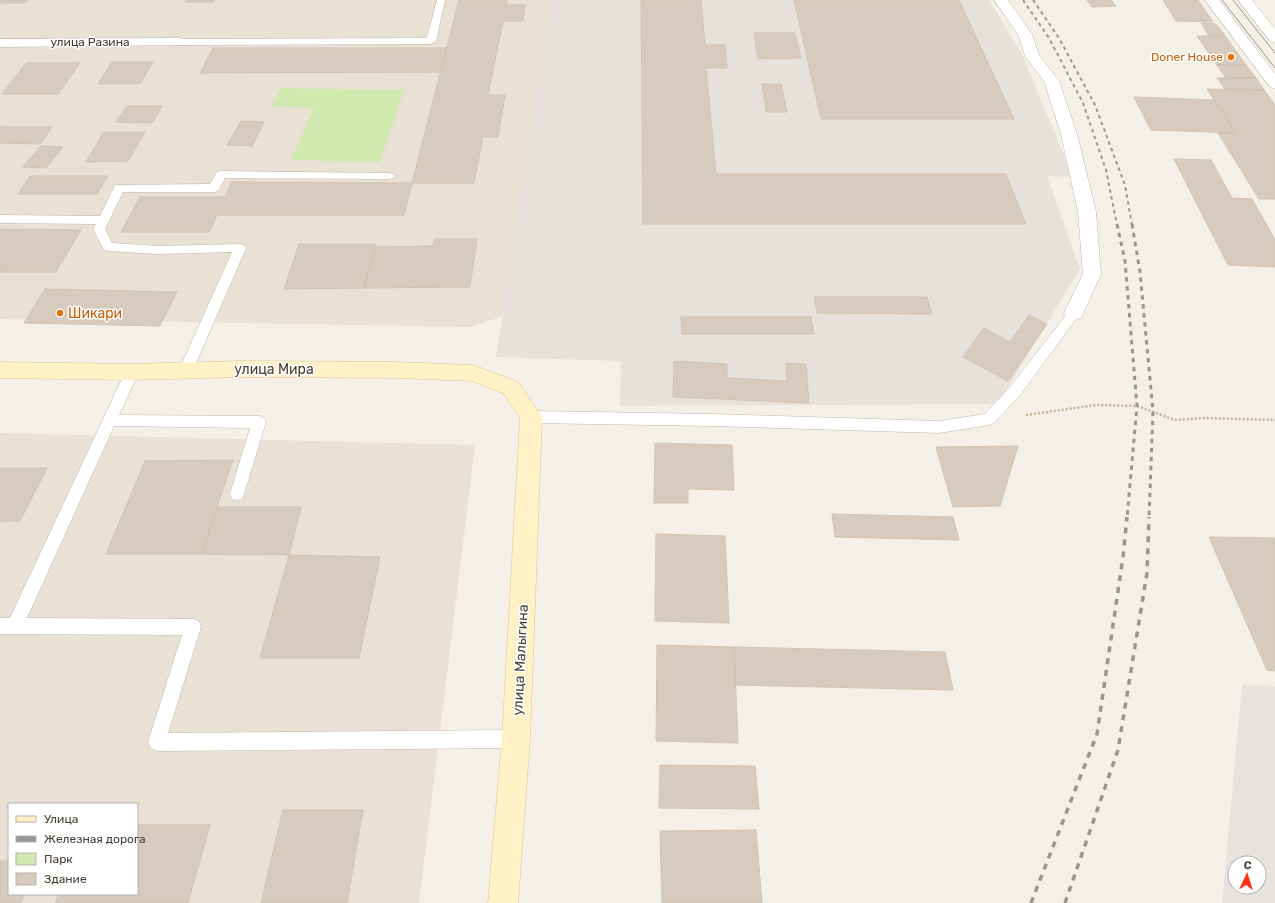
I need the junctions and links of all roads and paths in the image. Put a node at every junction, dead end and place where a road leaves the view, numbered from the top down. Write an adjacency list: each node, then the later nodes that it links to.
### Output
1 (442, 0): 7 (lane)
2 (1001, 0): 13 (street)
3 (1212, 0): 9 (street)
4 (1245, 0): 5 (street)
5 (1270, 24): 6 (street)
6 (1275, 38)
7 (180, 42): 8 (street, улица Разина)
8 (0, 43)
9 (1275, 84)
10 (389, 176): 12 (lane)
11 (0, 219): 12 (lane)
12 (103, 220): 15 (lane)
13 (1074, 313): 19 (lane)
14 (0, 370): 16 (main road, улица Мира)
15 (186, 370): 16 (main road, улица Мира); 17 (main road, улица Мира)
16 (132, 372): 18 (lane)
17 (531, 417): 19 (lane); 23 (main road, улица Малыгина)
18 (109, 420): 21 (lane); 22 (lane)
19 (990, 420): 20 (path)
20 (1275, 420)
21 (237, 494)
22 (7, 626): 23 (lane)
23 (516, 739): 24 (main road, улица Малыгина)
24 (503, 903)

